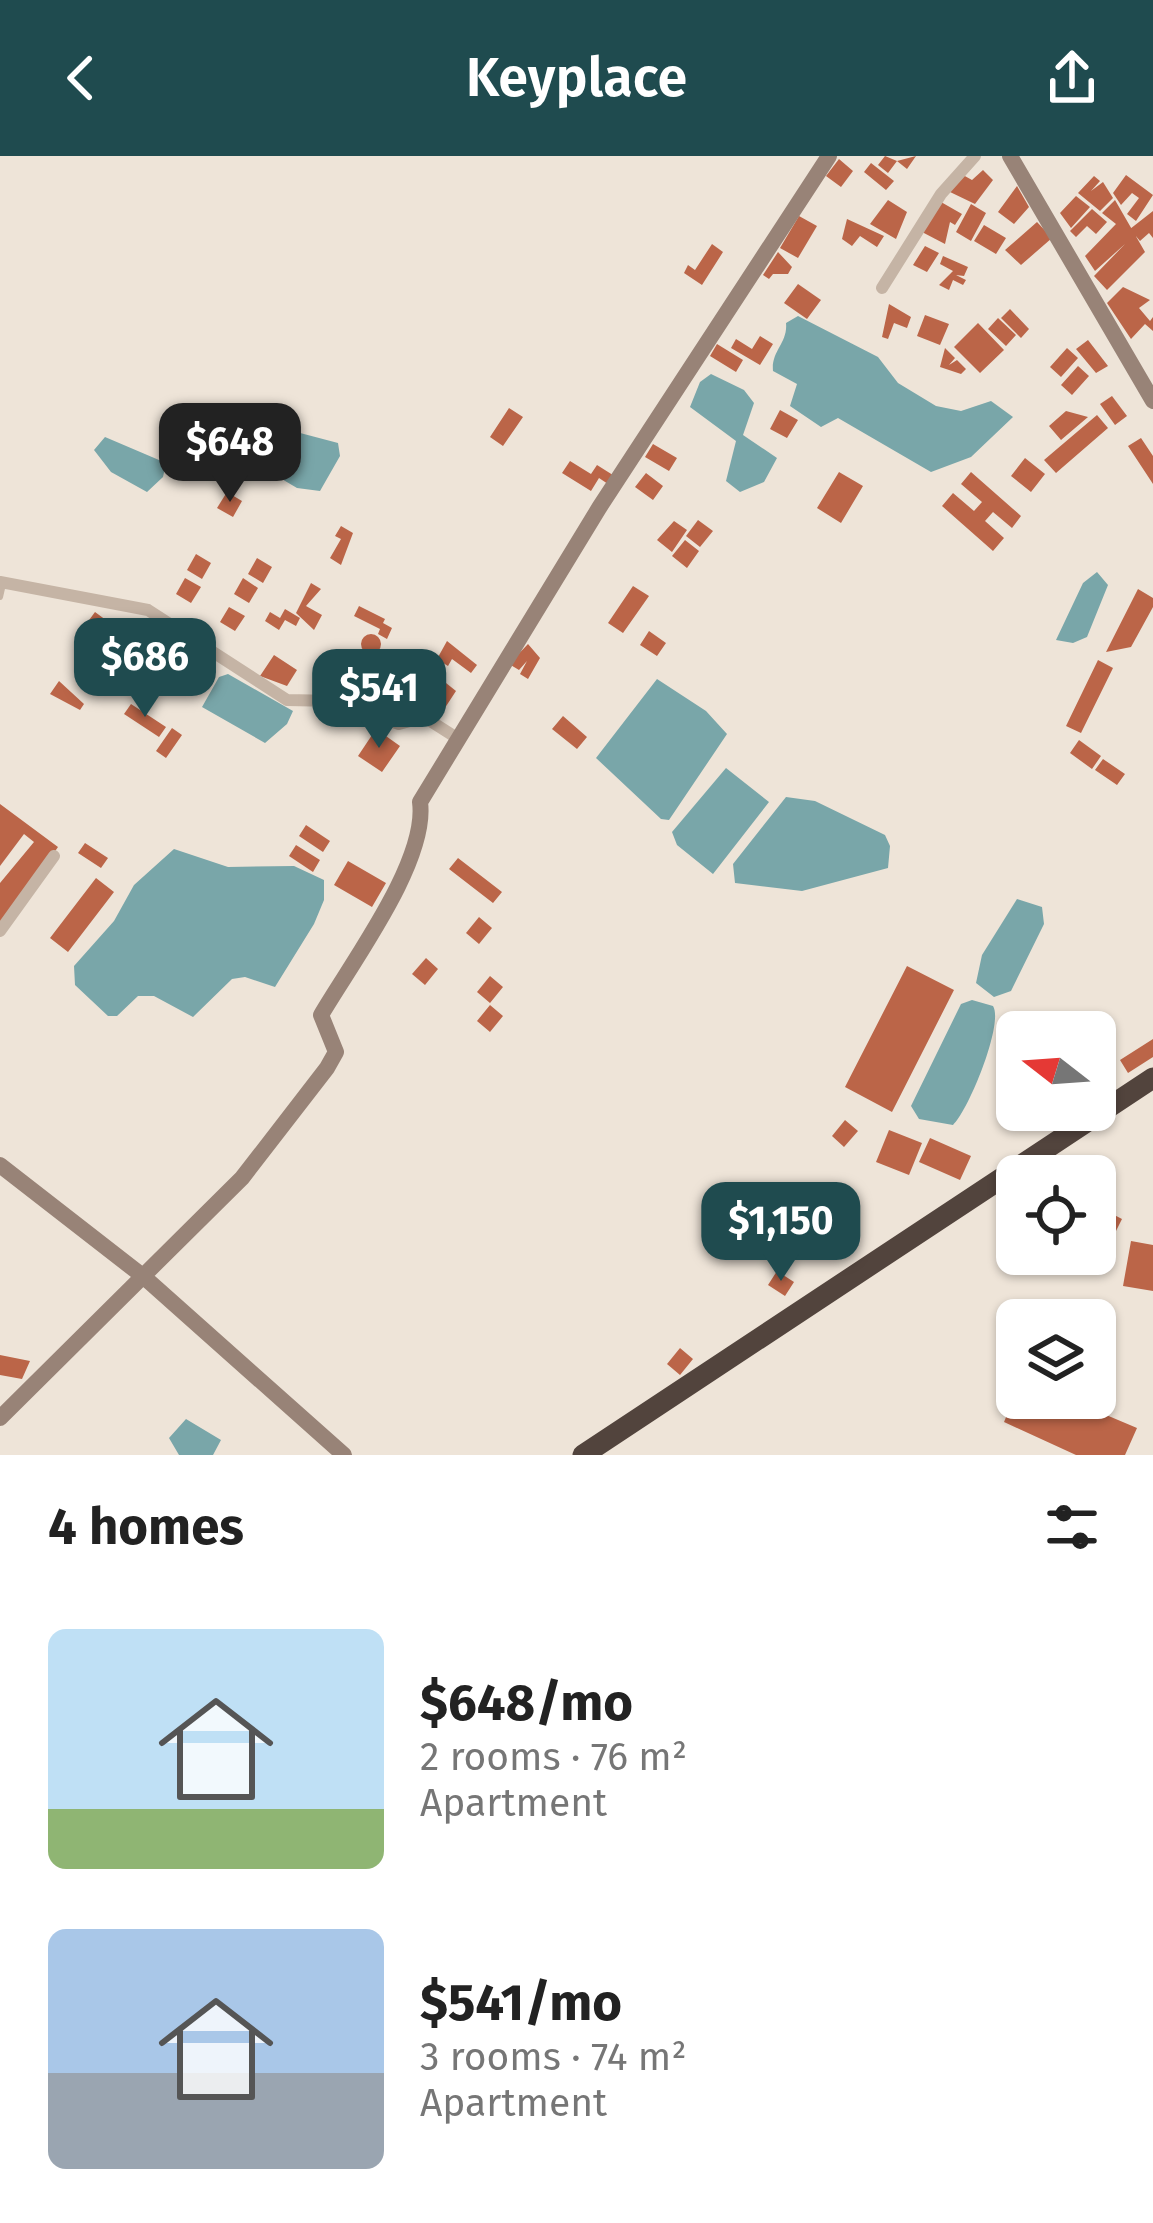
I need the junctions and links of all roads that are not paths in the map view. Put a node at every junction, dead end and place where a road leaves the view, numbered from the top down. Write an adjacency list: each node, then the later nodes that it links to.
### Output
1 (829, 156): 7 (street)
2 (975, 156): 4 (street)
3 (1010, 156): 5 (street)
4 (882, 288)
5 (1153, 400)
6 (1, 588): 7 (street)
7 (457, 738): 12 (street)
8 (54, 856): 9 (street)
9 (0, 931)
10 (1153, 1078): 15 (highway)
11 (0, 1165): 12 (street)
12 (144, 1277): 13 (street); 14 (street)
13 (0, 1418)
14 (344, 1455)
15 (583, 1455)

